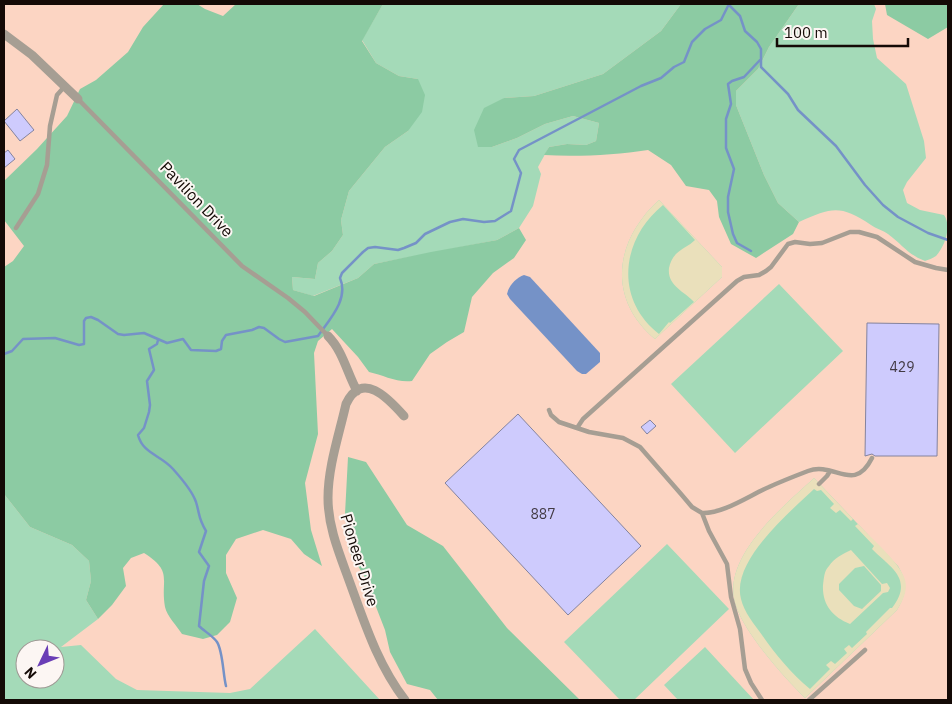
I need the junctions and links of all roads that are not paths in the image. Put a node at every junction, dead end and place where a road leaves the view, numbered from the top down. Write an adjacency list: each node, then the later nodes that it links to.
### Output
1 (4, 34): 2 (street, Pavilion Drive)
2 (65, 86): 3 (street, Pavilion Drive); 4 (lane)
3 (78, 99): 6 (lane, Pavilion Drive)
4 (16, 228)
5 (948, 270): 10 (lane)
6 (328, 336): 7 (street, Pavilion Drive)
7 (356, 391): 9 (street); 16 (street, Pioneer Drive)
8 (549, 410): 10 (lane)
9 (404, 416)
10 (577, 428): 14 (lane)
11 (872, 458): 12 (lane)
12 (830, 471): 13 (lane); 14 (lane)
13 (819, 484)
14 (702, 513): 17 (lane)
15 (865, 650): 18 (lane)
16 (405, 700)
17 (762, 700)
18 (809, 700)

